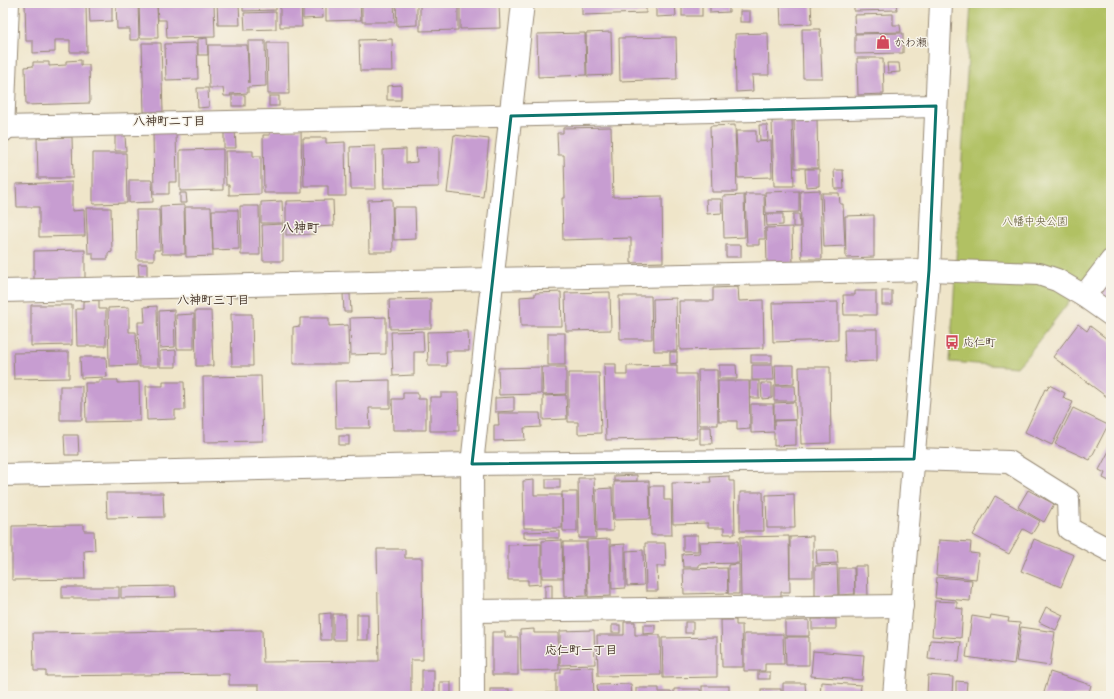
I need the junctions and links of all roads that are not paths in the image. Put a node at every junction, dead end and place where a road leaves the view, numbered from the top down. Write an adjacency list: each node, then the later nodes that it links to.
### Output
1 (8, 3): 6 (street)
2 (523, 3): 5 (street)
3 (941, 3): 4 (street)
4 (936, 106): 5 (street); 9 (street)
5 (511, 116): 6 (street); 10 (street)
6 (3, 127): 7 (street)
7 (3, 131)
8 (1111, 261): 12 (street)
9 (929, 270): 10 (street); 12 (street); 14 (street)
10 (492, 279): 11 (street); 15 (street)
11 (3, 291)
12 (1084, 296): 13 (street)
13 (1111, 315)
14 (914, 459): 15 (street); 17 (street); 18 (street)
15 (472, 464): 16 (street); 19 (street)
16 (3, 475)
17 (1111, 551)
18 (902, 606): 19 (street); 21 (street)
19 (473, 611): 20 (street)
20 (473, 696)
21 (894, 696)

